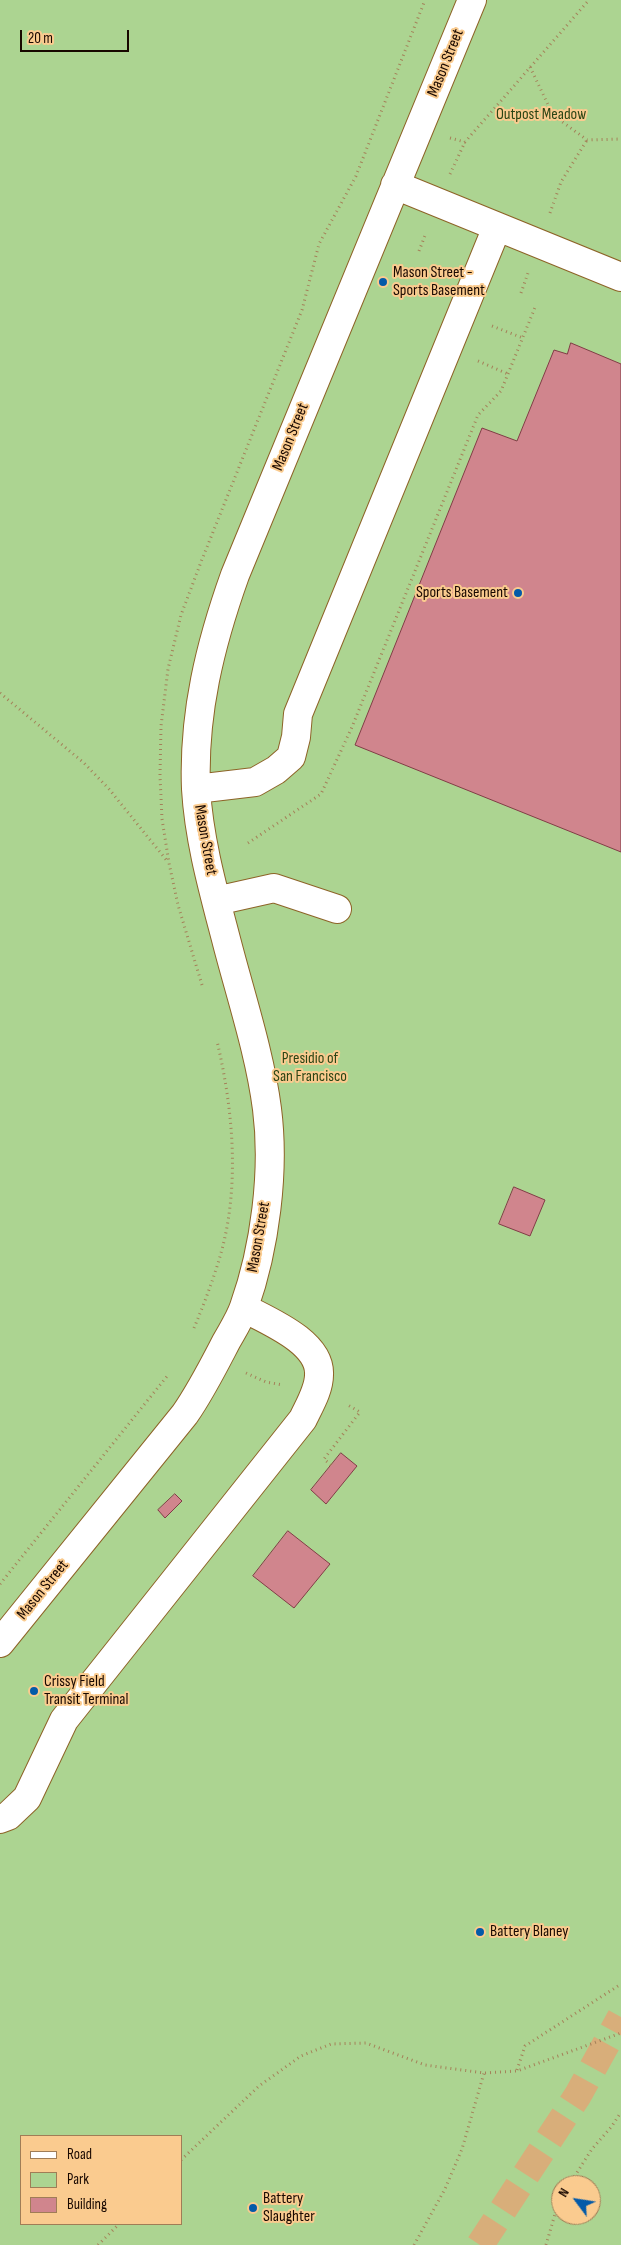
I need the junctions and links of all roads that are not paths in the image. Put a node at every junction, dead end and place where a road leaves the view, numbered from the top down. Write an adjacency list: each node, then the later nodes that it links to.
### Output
1 (472, 0): 2 (street, Mason Street)
2 (395, 185): 3 (street); 5 (street, Mason Street)
3 (497, 227): 4 (street); 5 (street)
4 (621, 277)
5 (196, 789): 6 (street, Mason Street)
6 (216, 902): 7 (street); 8 (street, Mason Street)
7 (337, 909)
8 (244, 1308): 9 (street, Mason Street); 10 (street)
9 (0, 1643)
10 (0, 1819)

